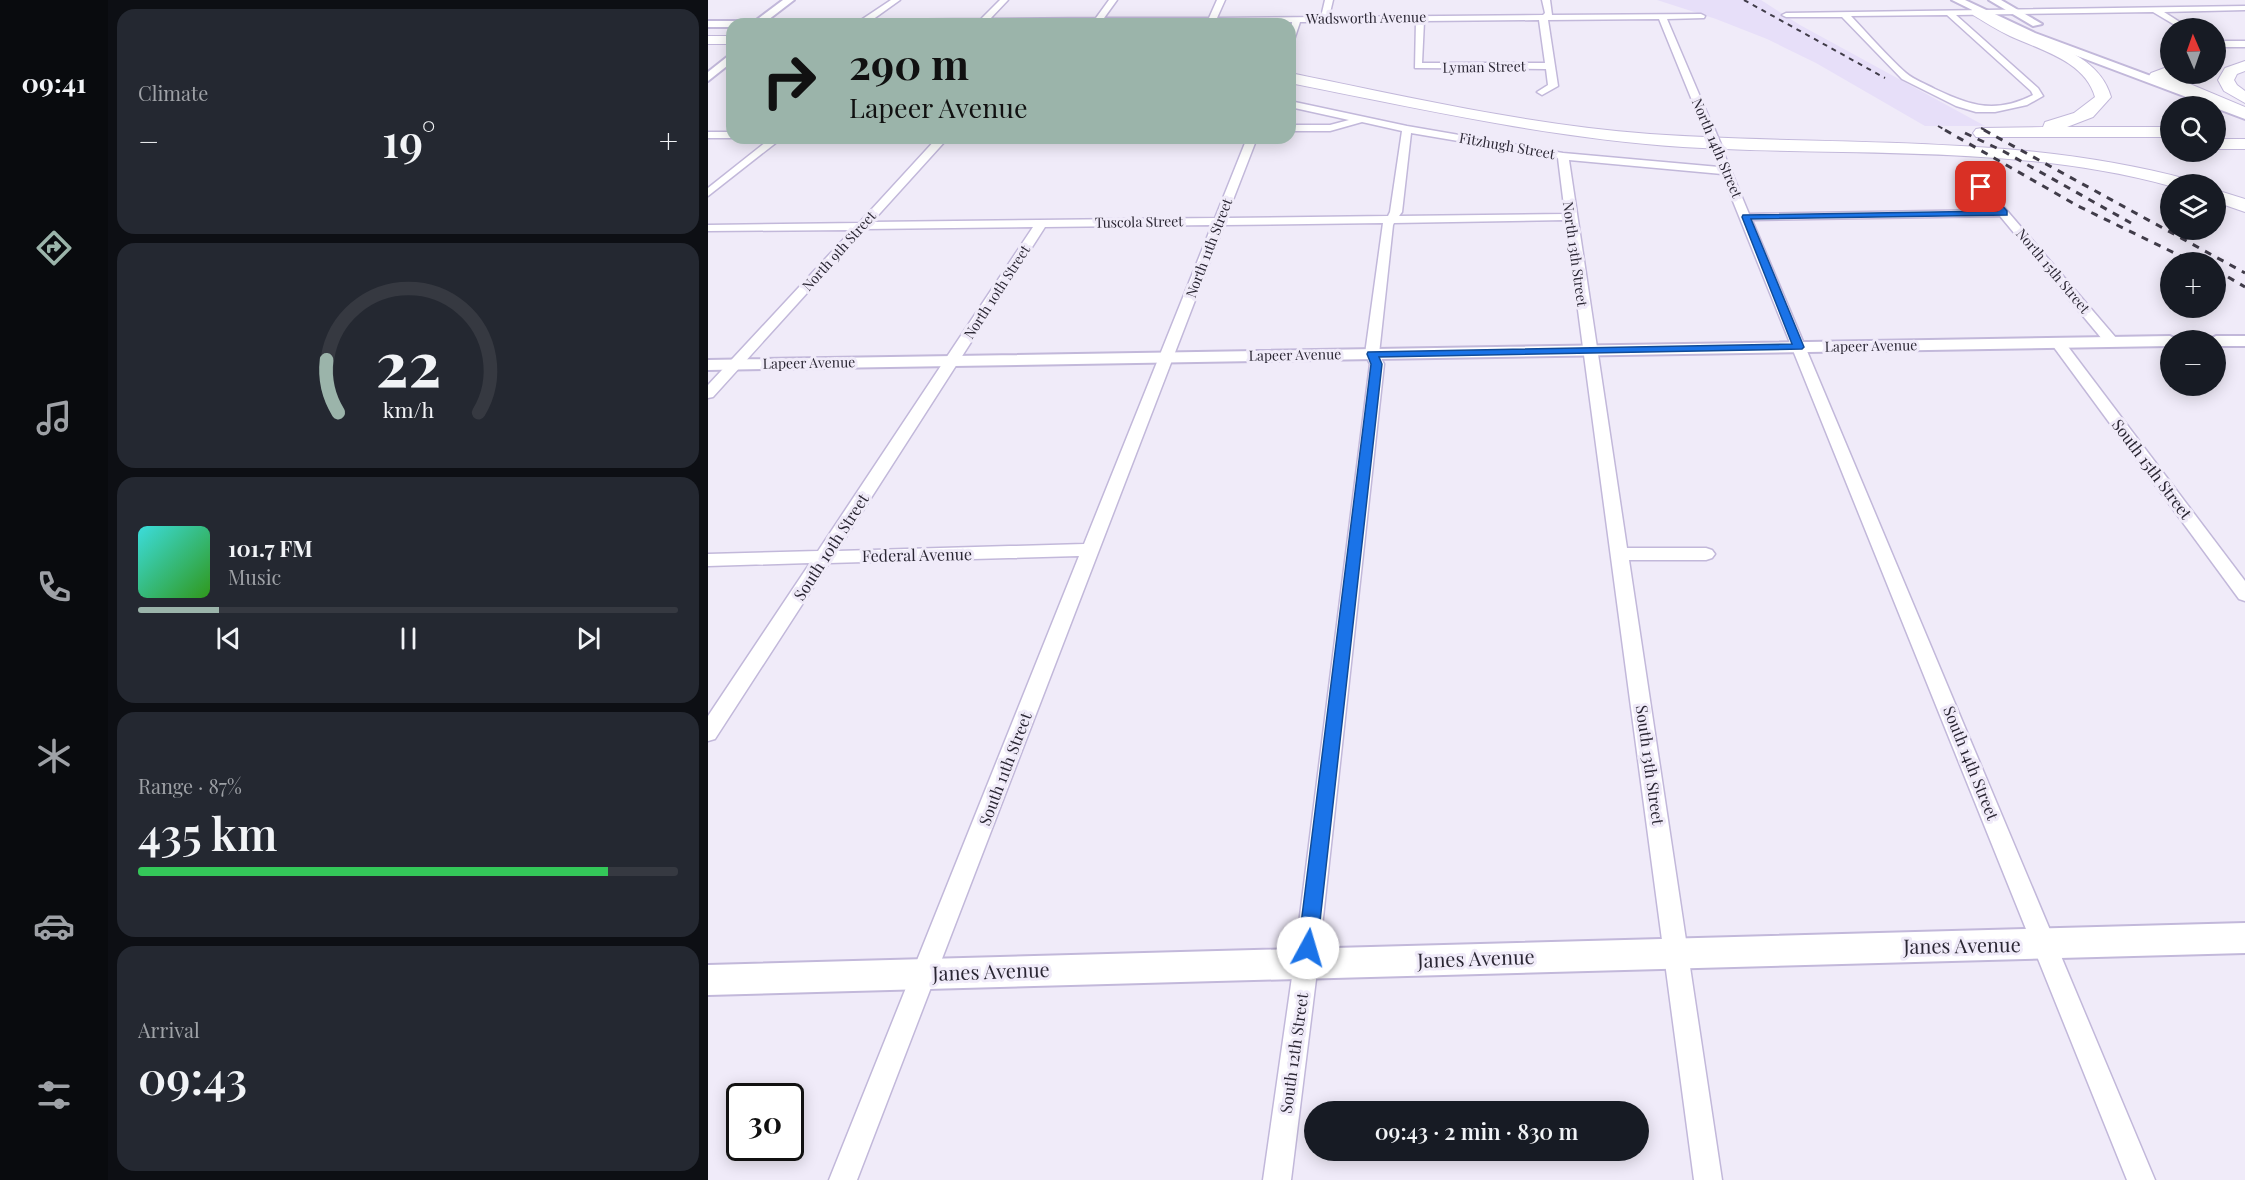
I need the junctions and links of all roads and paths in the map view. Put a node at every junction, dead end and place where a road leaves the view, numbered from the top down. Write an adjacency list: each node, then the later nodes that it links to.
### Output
1 (789, 0): 24 (street)
2 (896, 0): 25 (street)
3 (1004, 0): 26 (street)
4 (1113, 0): 27 (street)
5 (1221, 0): 28 (street)
6 (1329, 0): 29 (street)
7 (1546, 0): 23 (street)
8 (1957, 0): 17 (street)
9 (1994, 0): 15 (street)
10 (2074, 0): 14 (street)
11 (1436, 7): 22 (street)
12 (2245, 8): 13 (street)
13 (2154, 9): 14 (street); 31 (street)
14 (2090, 10): 15 (street)
15 (2014, 11): 17 (street); 49 (street)
16 (1948, 12): 17 (street); 18 (street); 18 (street)
17 (1978, 12): 58 (street); 65 (highway)
18 (1844, 14): 19 (street)
19 (1786, 15)
20 (1662, 16): 21 (street, Wadsworth Avenue); 23 (street, Wadsworth Avenue); 76 (street, North 14th Street, bridge)
21 (1701, 16)
22 (1436, 17): 23 (street, Wadsworth Avenue); 30 (street, Wadsworth Avenue)
23 (1547, 17): 46 (street)
24 (765, 18)
25 (866, 18)
26 (987, 18)
27 (1100, 18)
28 (1213, 18)
29 (1325, 18): 30 (street, Wadsworth Avenue); 32 (street, Wadsworth Avenue)
30 (1420, 18): 46 (street, Lyman Street)
31 (2169, 18)
32 (1297, 19): 33 (street)
33 (1296, 22)
34 (708, 24): 35 (street)
35 (726, 24)
36 (726, 41): 37 (highway)
37 (709, 43): 40 (highway)
38 (2226, 44): 39 (street)
39 (2245, 44)
40 (726, 47)
41 (2245, 55): 42 (highway)
42 (2226, 58)
43 (726, 62): 44 (street)
44 (708, 64)
45 (726, 64): 50 (street)
46 (1549, 66): 54 (street)
47 (2245, 66): 55 (highway)
48 (1296, 67): 65 (highway)
49 (2160, 72)
50 (708, 78)
51 (1296, 79): 74 (highway)
52 (2173, 84): 58 (highway)
53 (2194, 84): 56 (street)
54 (1542, 92)
55 (2245, 98)
56 (2245, 103)
57 (1296, 105): 59 (street, Fitzhugh Street)
58 (2245, 114)
59 (1362, 119): 60 (street); 61 (street, Fitzhugh Street)
60 (1296, 128)
61 (1407, 129): 75 (street, Fitzhugh Street); 85 (street, South 12th Street)
62 (2160, 132): 65 (highway)
63 (2226, 132): 64 (highway)
64 (2245, 132)
65 (1993, 133)
66 (708, 135): 67 (street)
67 (726, 135)
68 (769, 144): 79 (street)
69 (937, 144): 88 (street, North 9th Street)
70 (1250, 144): 86 (street, North 11th Street)
71 (2226, 144): 72 (highway)
72 (2245, 144)
73 (2160, 145): 74 (highway)
74 (1885, 148): 78 (highway)
75 (1563, 156): 76 (street, Fitzhugh Street); 83 (street, North 13th Street)
76 (1726, 171): 84 (street, North 14th Street)
77 (1969, 173): 82 (street, North 15th Street)
78 (2160, 178)
79 (708, 193)
80 (2226, 199): 81 (highway)
81 (2245, 206)
82 (2004, 213): 84 (street); 92 (street, North 15th Street)
83 (1570, 217): 85 (street, Tuscola Street); 96 (street, North 13th Street)
84 (1746, 217): 95 (street, North 14th Street)
85 (1392, 219): 86 (street, Tuscola Street); 97 (street, South 12th Street)
86 (1219, 221): 87 (street, Tuscola Street); 98 (street, North 11th Street)
87 (1041, 224): 88 (street, Tuscola Street); 99 (street, North 10th Street)
88 (862, 226): 89 (street, Tuscola Street); 101 (street, North 9th Street)
89 (708, 228)
90 (2160, 341): 92 (street, Lapeer Avenue)
91 (2226, 341): 93 (street)
92 (2112, 342): 94 (street, Lapeer Avenue)
93 (2244, 342)
94 (2058, 343): 95 (street, Lapeer Avenue); 108 (street, South 15th Street)
95 (1799, 347): 96 (street, Lapeer Avenue); 111 (street, South 14th Street)
96 (1590, 351): 97 (street, Lapeer Avenue); 104 (street, South 13th Street)
97 (1372, 354): 98 (street, Lapeer Avenue); 113 (street, South 12th Street)
98 (1166, 357): 99 (street, Lapeer Avenue); 103 (street, South 11th Street)
99 (953, 361): 101 (street, Lapeer Avenue); 106 (street, South 10th Street)
100 (708, 364): 101 (street, Lapeer Avenue)
101 (736, 364): 102 (street, North 9th Street)
102 (708, 394)
103 (1090, 550): 106 (street, Federal Avenue); 114 (street, South 11th Street)
104 (1619, 554): 105 (street); 112 (street, South 13th Street)
105 (1706, 554)
106 (824, 557): 107 (street, Federal Avenue); 109 (street, South 10th Street)
107 (708, 560)
108 (2245, 594)
109 (708, 733)
110 (2245, 938): 111 (street, Janes Avenue)
111 (2046, 944): 112 (street, Janes Avenue); 119 (street, South 14th Street)
112 (1677, 953): 113 (street, Janes Avenue); 118 (street, South 13th Street)
113 (1306, 963): 114 (street, Janes Avenue); 117 (street, South 12th Street)
114 (925, 974): 115 (street, Janes Avenue); 116 (street, South 11th Street)
115 (708, 980)
116 (843, 1180)
117 (1277, 1180)
118 (1708, 1180)
119 (2140, 1180)

